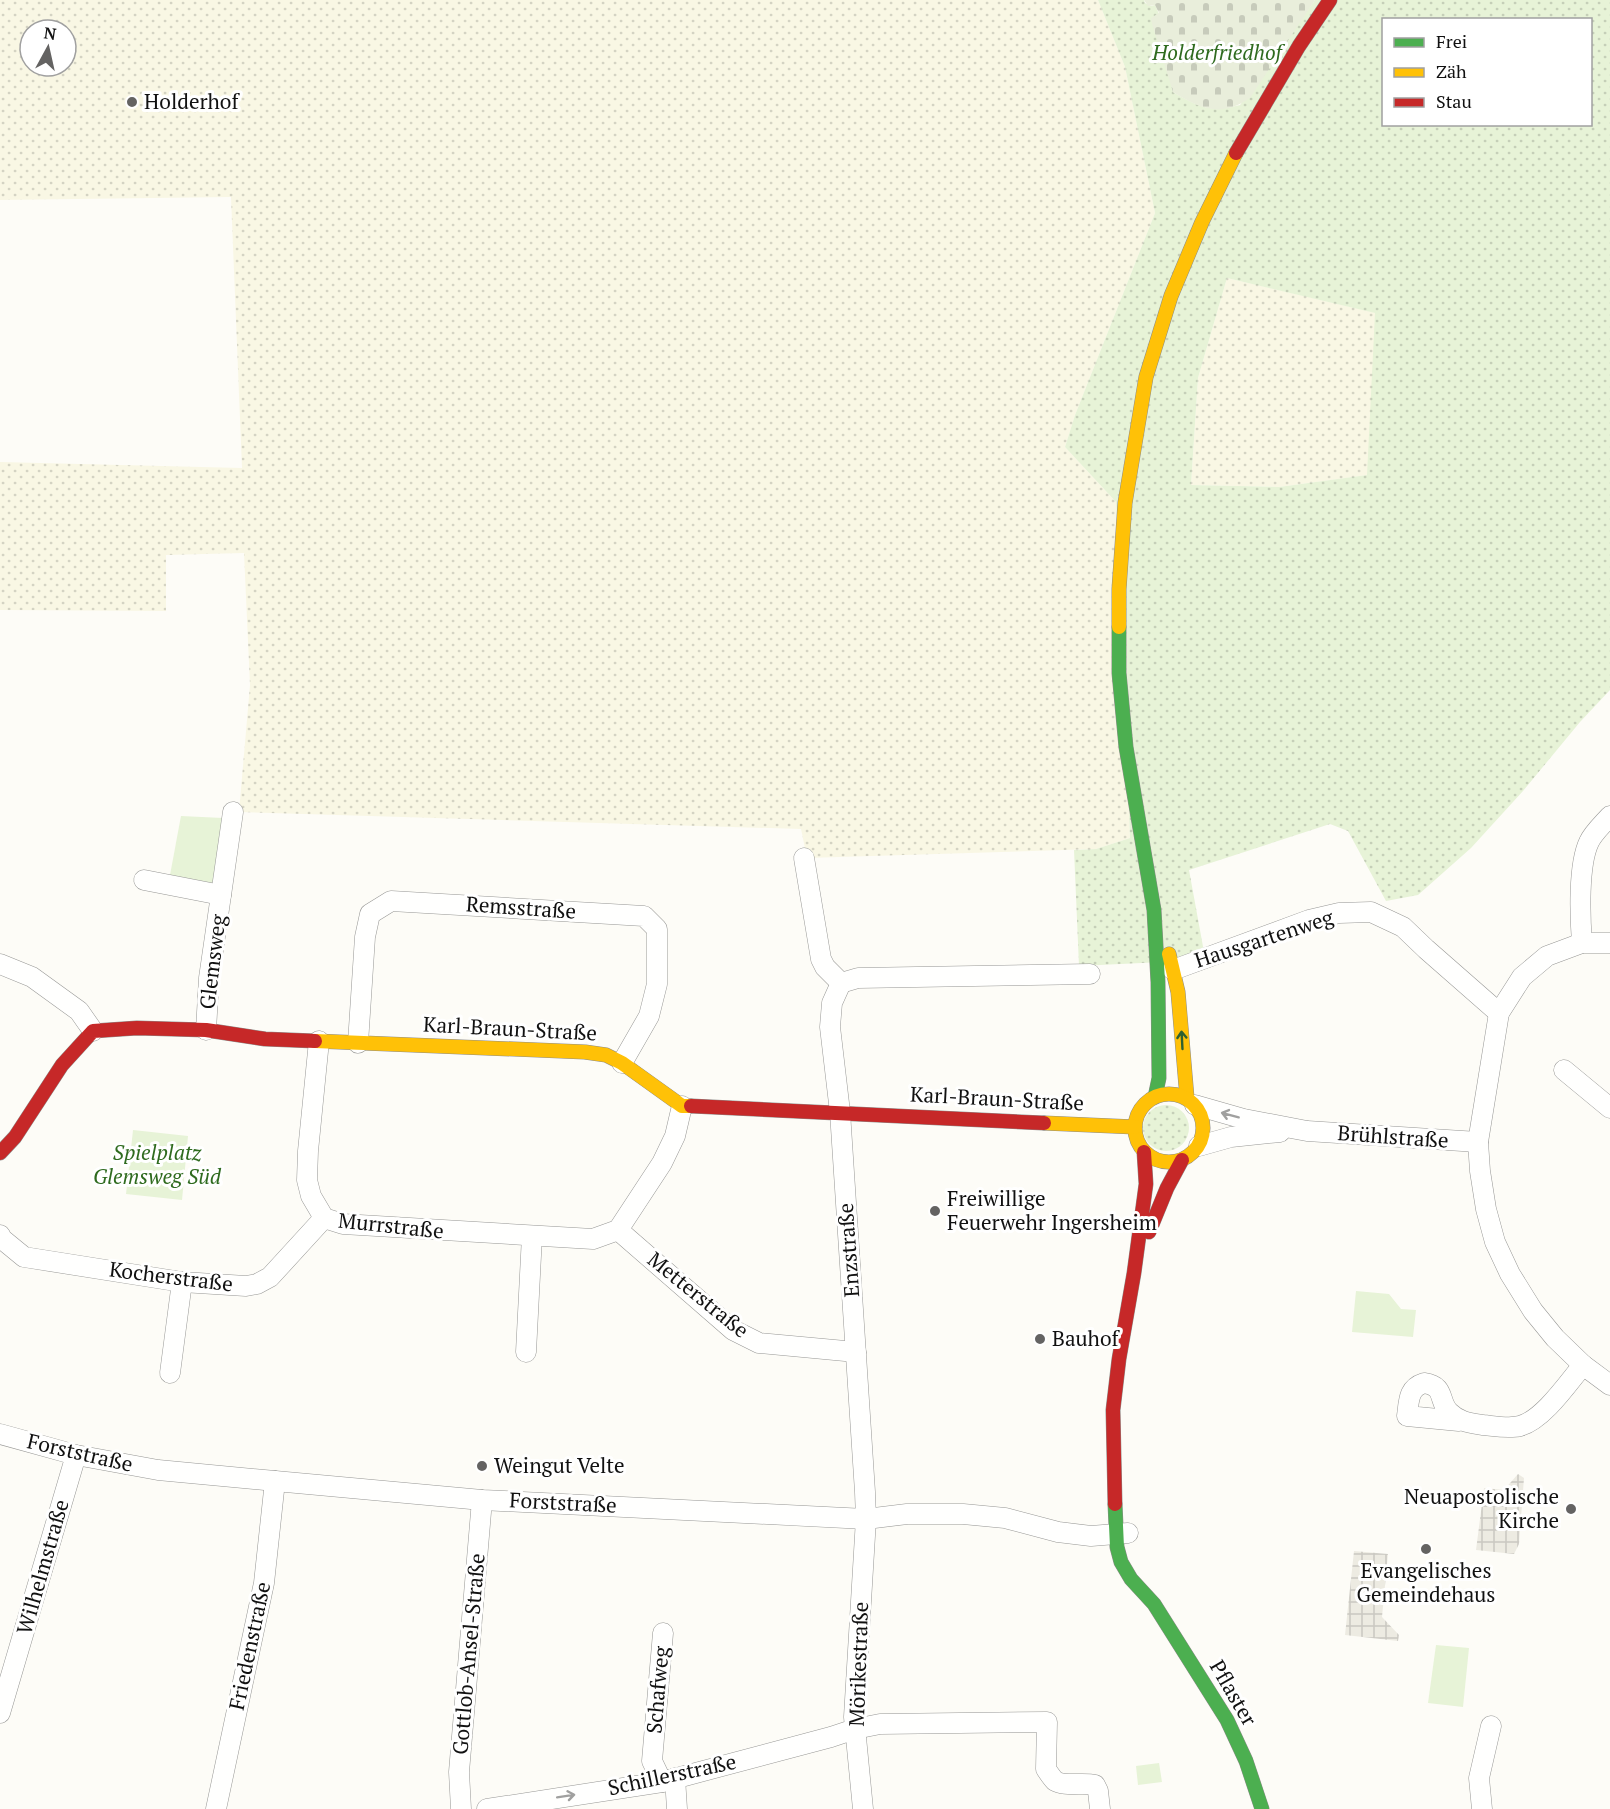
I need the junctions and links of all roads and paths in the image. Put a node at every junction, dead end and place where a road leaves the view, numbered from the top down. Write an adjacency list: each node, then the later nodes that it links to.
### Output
1 (1330, 0): 7 (street)
2 (233, 812): 6 (street, Glemsweg)
3 (1610, 816): 8 (street)
4 (804, 858): 13 (street)
5 (144, 880): 6 (street, Glemsweg)
6 (221, 895): 15 (street, Glemsweg)
7 (1154, 910): 11 (street); 21 (street)
8 (1582, 942): 9 (street); 14 (street)
9 (1610, 943)
10 (0, 964): 16 (street)
11 (1173, 970): 14 (street, Hausgartenweg); 22 (street, one-way to 11)
12 (1090, 974): 13 (street)
13 (841, 983): 25 (street, Enzstraße)
14 (1499, 1013): 28 (street)
15 (206, 1030): 16 (street, Karl-Braun-Straße); 17 (street, Karl-Braun-Straße)
16 (93, 1031): 31 (street)
17 (319, 1041): 18 (street, Karl-Braun-Straße); 33 (street, Murrstraße)
18 (358, 1043): 19 (street, Karl-Braun-Straße); 19 (street, Remsstraße)
19 (622, 1063): 23 (street, Karl-Braun-Straße)
20 (1564, 1070): 24 (street)
21 (1155, 1097): 22 (street); 26 (street)
22 (1191, 1102): 27 (street, Brühlstraße, one-way to 22); 29 (street)
23 (682, 1106): 25 (street, Karl-Braun-Straße); 34 (street)
24 (1610, 1108)
25 (840, 1112): 26 (street, Karl-Braun-Straße); 40 (street, Enzstraße)
26 (1135, 1127): 30 (street)
27 (1307, 1131): 28 (street, Brühlstraße); 29 (street, Brühlstraße)
28 (1478, 1142): 41 (street)
29 (1199, 1146): 32 (street)
30 (1144, 1152): 32 (street); 37 (street)
31 (0, 1153)
32 (1182, 1160): 37 (street)
33 (324, 1218): 36 (street, Murrstraße); 38 (street, Kocherstraße)
34 (618, 1230): 36 (street, Murrstraße); 40 (street, Metterstraße)
35 (0, 1235): 38 (street, Kocherstraße)
36 (532, 1236): 39 (street)
37 (1134, 1273): 50 (street, Pflaster)
38 (182, 1282): 42 (street)
39 (526, 1352)
40 (856, 1352): 49 (street, Enzstraße)
41 (1583, 1365): 43 (street); 44 (street)
42 (170, 1373)
43 (1610, 1385)
44 (1459, 1421)
45 (0, 1434): 46 (street, Forststraße)
46 (76, 1455): 47 (street, Forststraße); 54 (street, Wilhelmstraße)
47 (275, 1481): 48 (street, Forststraße); 58 (street, Friedenstraße)
48 (482, 1500): 49 (street, Forststraße); 59 (street, Gottlob-Ansel-Straße)
49 (866, 1519): 50 (street, Forststraße); 56 (street, Mörikestraße)
50 (1126, 1538): 52 (street, Pflaster)
51 (1142, 1569): 52 (street, Pflaster)
52 (1154, 1604): 64 (street, Pflaster)
53 (663, 1633): 57 (street, Schafweg)
54 (0, 1713)
55 (1491, 1726): 65 (street)
56 (855, 1729): 57 (street, Schillerstraße); 62 (street, Mörikestraße); 63 (street, Schillerstraße)
57 (662, 1781): 60 (street, Schillerstraße, one-way to 57); 61 (street, Schafweg)
58 (216, 1809)
59 (460, 1809)
60 (487, 1809)
61 (677, 1809)
62 (863, 1809)
63 (1100, 1809)
64 (1262, 1809)
65 (1482, 1809)

